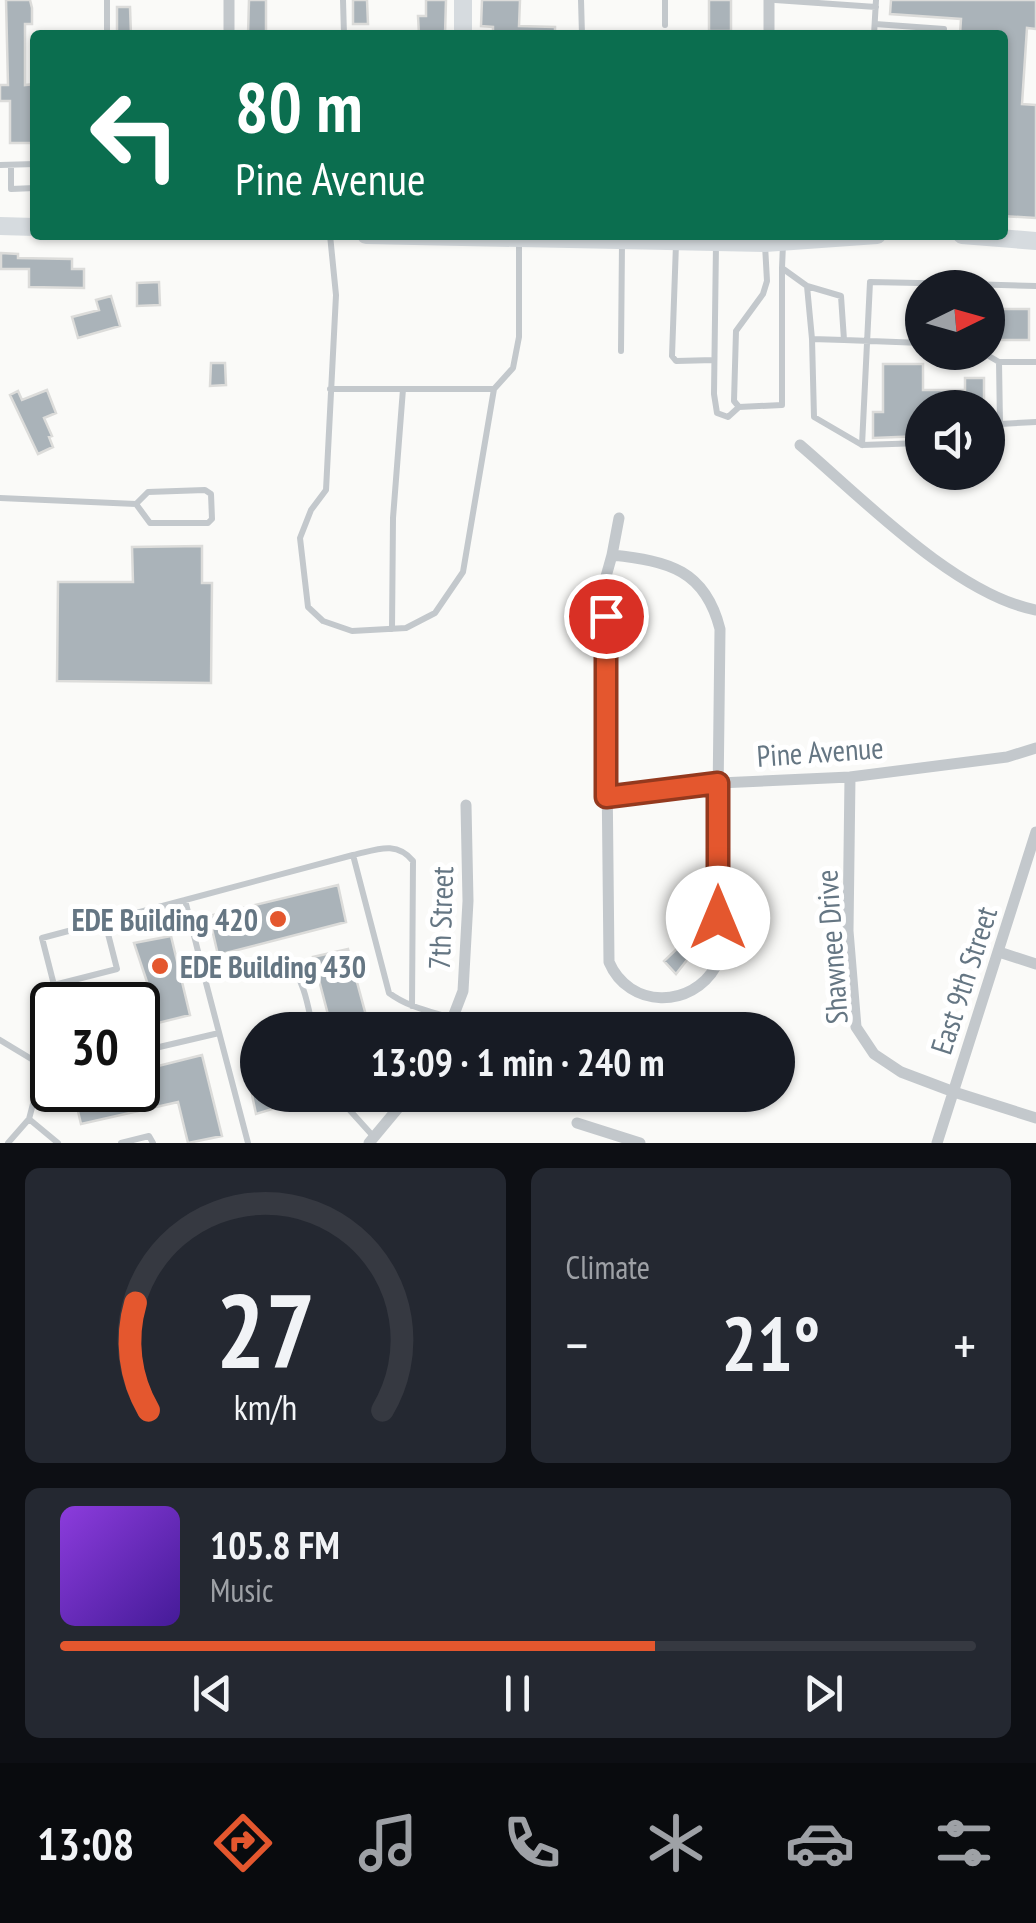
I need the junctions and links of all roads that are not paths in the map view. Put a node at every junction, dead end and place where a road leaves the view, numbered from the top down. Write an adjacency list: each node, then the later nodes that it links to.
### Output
1 (107, 0): 11 (lane)
2 (229, 0): 12 (street)
3 (343, 0): 13 (lane)
4 (464, 0): 14 (main road)
5 (581, 0): 15 (lane)
6 (666, 0): 9 (lane)
7 (772, 0): 8 (lane); 16 (street)
8 (876, 4): 10 (lane)
9 (665, 24)
10 (875, 24): 17 (lane); 18 (lane)
11 (107, 30)
12 (229, 30)
13 (344, 30)
14 (464, 30)
15 (582, 30)
16 (769, 30)
17 (874, 30)
18 (944, 30)
19 (11, 164): 20 (lane); 21 (lane); 22 (lane)
20 (30, 164)
21 (0, 165)
22 (30, 188)
23 (0, 226): 24 (main road)
24 (30, 227)
25 (1008, 239): 30 (main road)
26 (330, 240): 47 (lane)
27 (519, 240): 49 (lane)
28 (609, 240): 31 (main road)
29 (771, 240): 33 (main road); 34 (lane); 50 (lane)
30 (1036, 241)
31 (622, 242): 32 (main road); 43 (lane)
32 (676, 243): 33 (main road); 44 (lane)
33 (716, 243): 44 (lane)
34 (782, 268): 36 (lane); 50 (lane)
35 (905, 283): 41 (lane)
36 (807, 286): 39 (lane); 40 (lane)
37 (1005, 286): 38 (lane)
38 (1036, 286)
39 (812, 339): 40 (lane); 55 (lane)
40 (844, 340): 41 (lane)
41 (866, 341): 42 (lane); 55 (lane)
42 (905, 342)
43 (620, 351)
44 (714, 360): 50 (lane)
45 (1005, 362): 46 (lane)
46 (1036, 362)
47 (330, 388): 48 (lane); 61 (lane)
48 (402, 389): 49 (lane); 61 (lane)
49 (494, 390): 61 (lane)
50 (738, 407)
51 (1036, 422): 52 (lane)
52 (1005, 424)
53 (905, 444): 55 (lane)
54 (800, 445): 60 (street)
55 (862, 445)
56 (0, 498): 57 (lane)
57 (136, 504): 57 (lane)
58 (618, 518): 59 (street)
59 (612, 555): 64 (street); 65 (street)
60 (1036, 610)
61 (392, 629)
62 (1036, 748): 63 (street, Pine Avenue)
63 (850, 778): 64 (street, Pine Avenue); 82 (street, Shawnee Drive)
64 (718, 783): 65 (street, Pine Avenue); 65 (street)
65 (606, 797)
66 (466, 805): 77 (street, 7th Street)
67 (1036, 832): 71 (street, East 9th Street)
68 (353, 856): 69 (lane); 74 (lane); 74 (lane)
69 (185, 900): 70 (lane); 73 (lane)
70 (105, 922): 70 (lane)
71 (999, 952): 72 (street); 82 (street, East 9th Street)
72 (1036, 964)
73 (205, 979): 75 (lane); 78 (lane)
74 (412, 1006): 76 (lane)
75 (309, 1012)
76 (425, 1012)
77 (455, 1012)
78 (219, 1033): 80 (lane); 94 (lane)
79 (0, 1040): 81 (lane)
80 (160, 1047)
81 (30, 1059)
82 (954, 1092): 86 (street, Shawnee Drive); 96 (street, East 9th Street)
83 (32, 1112): 87 (lane)
84 (349, 1112): 89 (lane)
85 (395, 1112): 89 (street)
86 (1036, 1118)
87 (30, 1119): 90 (lane); 91 (lane)
88 (577, 1123): 95 (street)
89 (371, 1140)
90 (8, 1143)
91 (58, 1143)
92 (121, 1143): 93 (lane)
93 (153, 1143)
94 (248, 1143)
95 (640, 1143)
96 (936, 1143)

